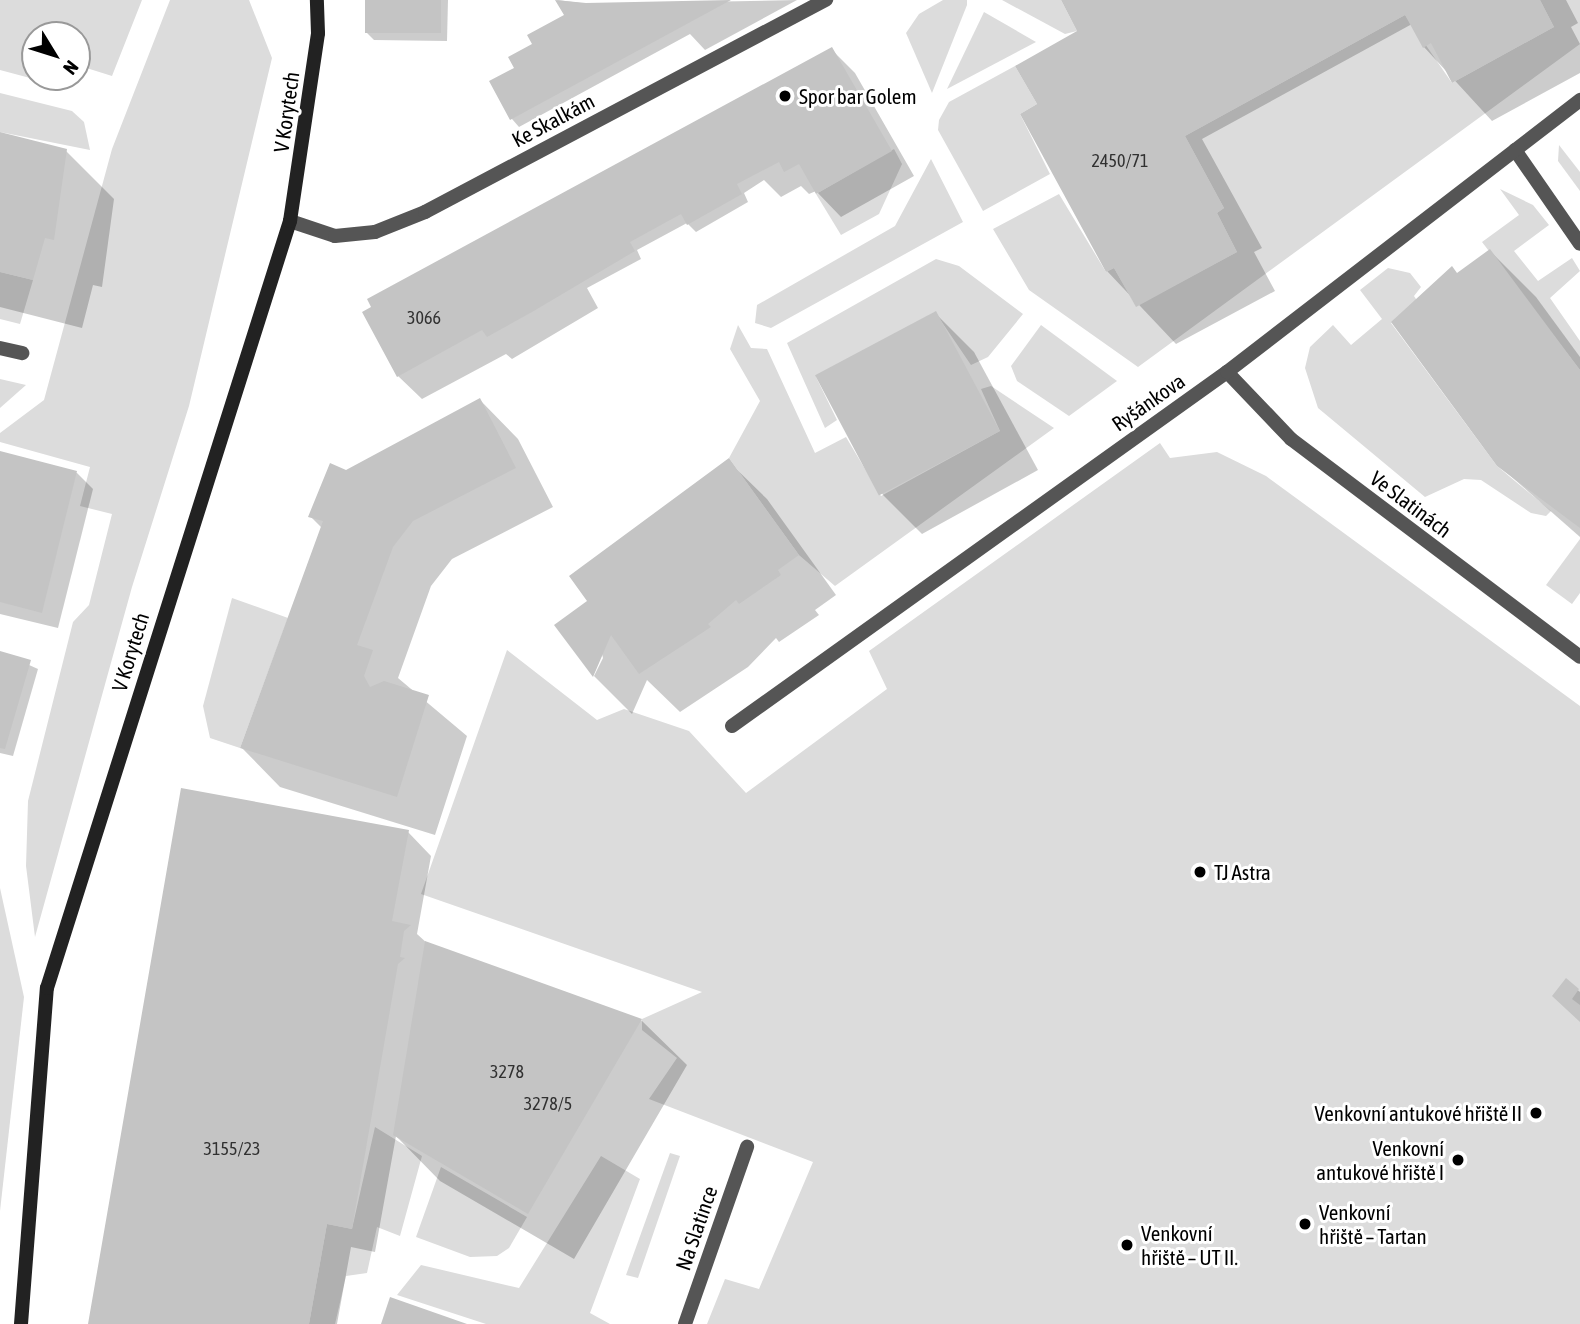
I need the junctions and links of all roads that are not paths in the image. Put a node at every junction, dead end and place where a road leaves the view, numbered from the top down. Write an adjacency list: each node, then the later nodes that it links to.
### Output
1 (317, 0): 5 (street, V Korytech)
2 (826, 0): 5 (street, Ke Skalkám)
3 (1580, 100): 4 (street, Ryšánkova)
4 (1515, 150): 6 (street); 9 (street, Ryšánkova)
5 (290, 221): 13 (street, V Korytech)
6 (1580, 244)
7 (0, 348): 8 (street)
8 (22, 353)
9 (1227, 372): 10 (street, Ve Slatinách); 11 (street, Ryšánkova)
10 (1580, 657)
11 (732, 726)
12 (747, 1147): 14 (street, Na Slatince)
13 (21, 1324)
14 (685, 1324)

